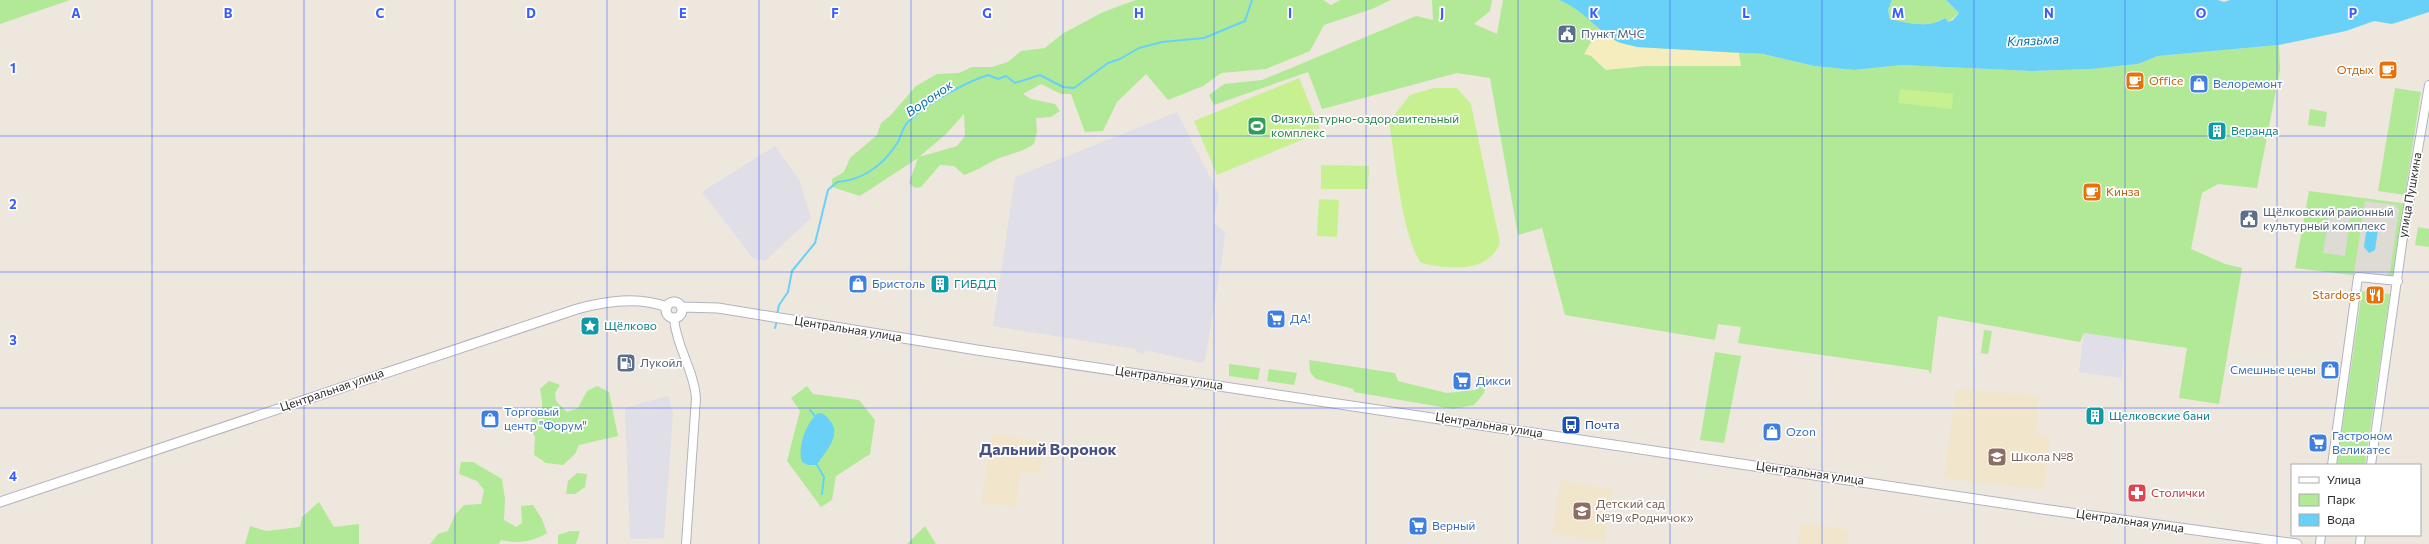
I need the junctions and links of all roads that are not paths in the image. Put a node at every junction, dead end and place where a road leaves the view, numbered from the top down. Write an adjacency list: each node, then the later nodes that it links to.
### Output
1 (2428, 85): 2 (street, улица Пушкина)
2 (2398, 281): 6 (street); 7 (street, улица Пушкина)
3 (666, 307): 4 (main road, Центральная улица); 5 (main road); 8 (main road, Центральная улица)
4 (682, 307): 5 (main road); 10 (main road, Центральная улица)
5 (674, 318): 9 (street)
6 (2332, 464)
7 (2371, 464)
8 (0, 502)
9 (686, 544)
10 (2297, 544)

